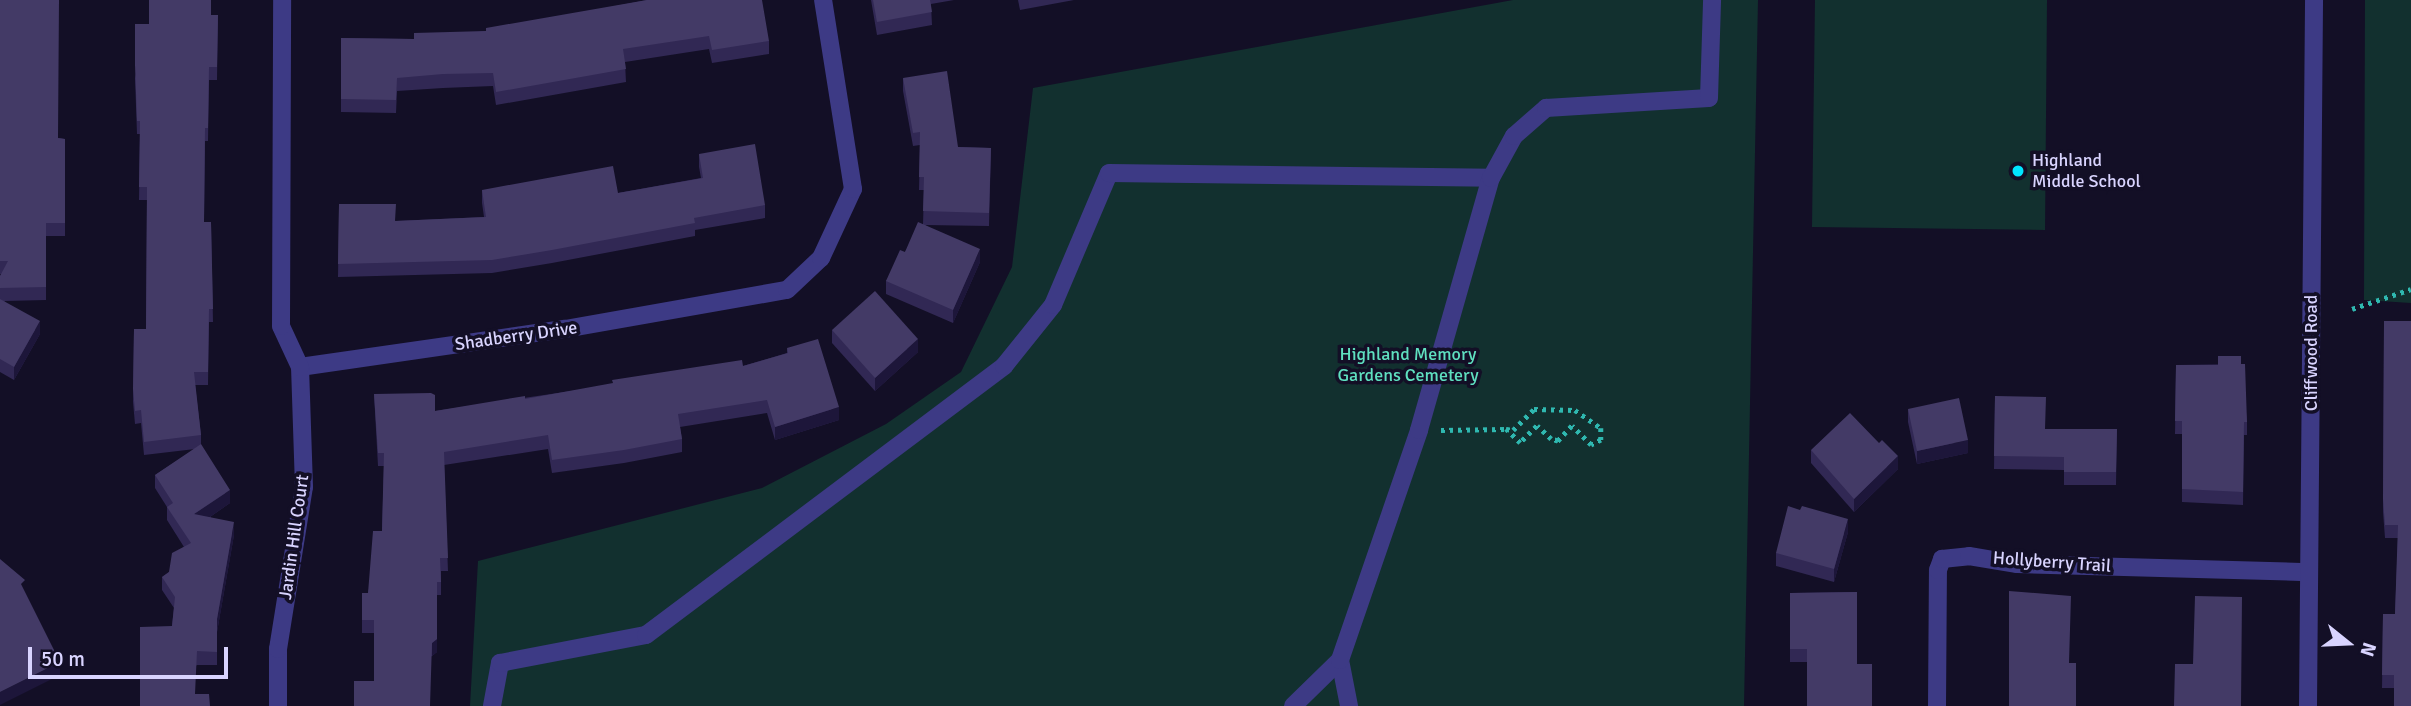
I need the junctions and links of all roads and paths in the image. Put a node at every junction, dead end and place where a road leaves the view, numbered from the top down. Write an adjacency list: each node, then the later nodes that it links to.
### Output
1 (282, 0): 8 (street)
2 (823, 0): 8 (street, Shadberry Drive)
3 (1712, 0): 5 (street)
4 (2314, 0): 11 (street, Cliffwood Road)
5 (1491, 178): 10 (street); 14 (street)
6 (2411, 289): 7 (path)
7 (2351, 309)
8 (300, 367): 13 (street, Jardin Hill Court)
9 (1506, 429): 9 (path); 10 (path)
10 (1419, 430): 12 (street)
11 (2309, 572): 17 (street, Hollyberry Trail); 18 (street, Cliffwood Road)
12 (1340, 660): 15 (street); 16 (street)
13 (278, 706)
14 (492, 706)
15 (1293, 706)
16 (1349, 706)
17 (1937, 706)
18 (2308, 706)

